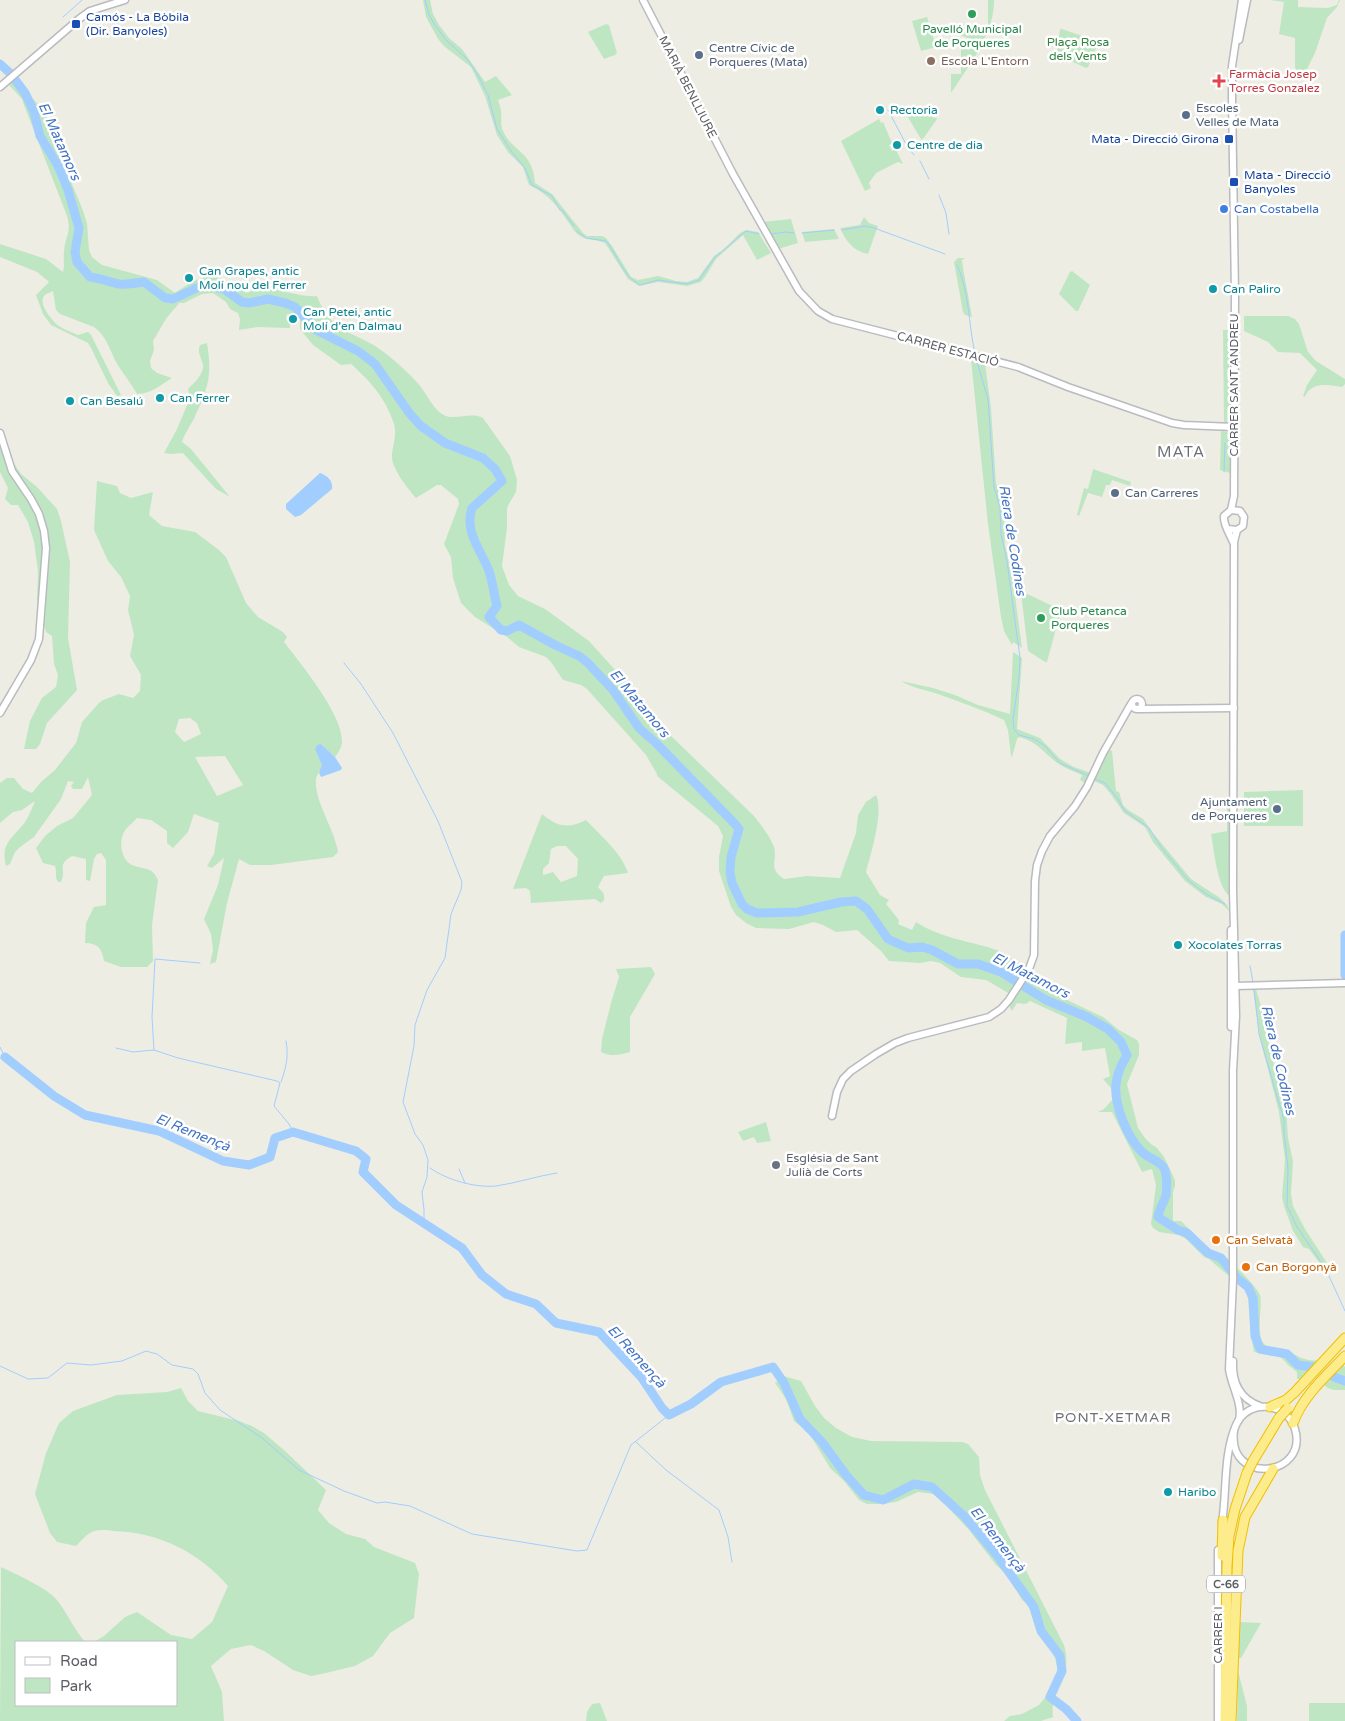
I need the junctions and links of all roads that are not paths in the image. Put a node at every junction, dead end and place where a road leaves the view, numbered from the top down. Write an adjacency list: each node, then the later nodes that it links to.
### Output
1 (125, 0): 5 (main road)
2 (643, 0): 6 (main road, MARIÀ BENLLIURE)
3 (1242, 0): 7 (main road, CARRER SANT ANDREU)
4 (1247, 0): 7 (main road, CARRER SANT ANDREU)
5 (0, 87)
6 (733, 174): 8 (main road, CARRER ESTACIÓ)
7 (1234, 184): 8 (main road, CARRER SANT ANDREU)
8 (1234, 427): 10 (main road, CARRER SANT ANDREU)
9 (0, 433): 17 (main road)
10 (1234, 496): 11 (main road, CARRER SANT ANDREU); 12 (main road, CARRER SANT ANDREU)
11 (1231, 510): 12 (main road); 13 (main road)
12 (1238, 510): 14 (main road)
13 (1228, 529): 14 (main road); 15 (main road)
14 (1237, 530): 15 (main road)
15 (1234, 542): 16 (main road)
16 (1234, 708): 18 (main road); 26 (main road)
17 (0, 713)
18 (1233, 890): 19 (main road); 20 (main road)
19 (1235, 920): 20 (main road); 21 (main road)
20 (1229, 945): 21 (main road); 21 (main road)
21 (1232, 963): 23 (main road); 24 (main road)
22 (1343, 983): 23 (main road)
23 (1237, 986): 24 (main road); 25 (main road)
24 (1231, 1024): 25 (main road)
25 (1233, 1071): 27 (main road)
26 (832, 1116)
27 (1233, 1293): 32 (main road); 34 (main road)
28 (1345, 1338): 32 (highway)
29 (1345, 1346): 33 (highway, C-66)
30 (1345, 1350): 33 (highway, C-66)
31 (1345, 1356): 35 (highway)
32 (1266, 1407): 34 (main road); 35 (main road)
33 (1289, 1408): 38 (highway, C-66, bridge)
34 (1239, 1420): 36 (main road)
35 (1292, 1424): 37 (main road)
36 (1234, 1431): 37 (main road); 39 (main road, CARRER I)
37 (1273, 1468): 43 (highway)
38 (1249, 1473): 40 (highway, C-66); 43 (highway, C-66)
39 (1223, 1520): 40 (highway); 41 (main road, CARRER I)
40 (1225, 1699): 42 (highway, C-66)
41 (1218, 1721)
42 (1224, 1721)
43 (1231, 1721)

